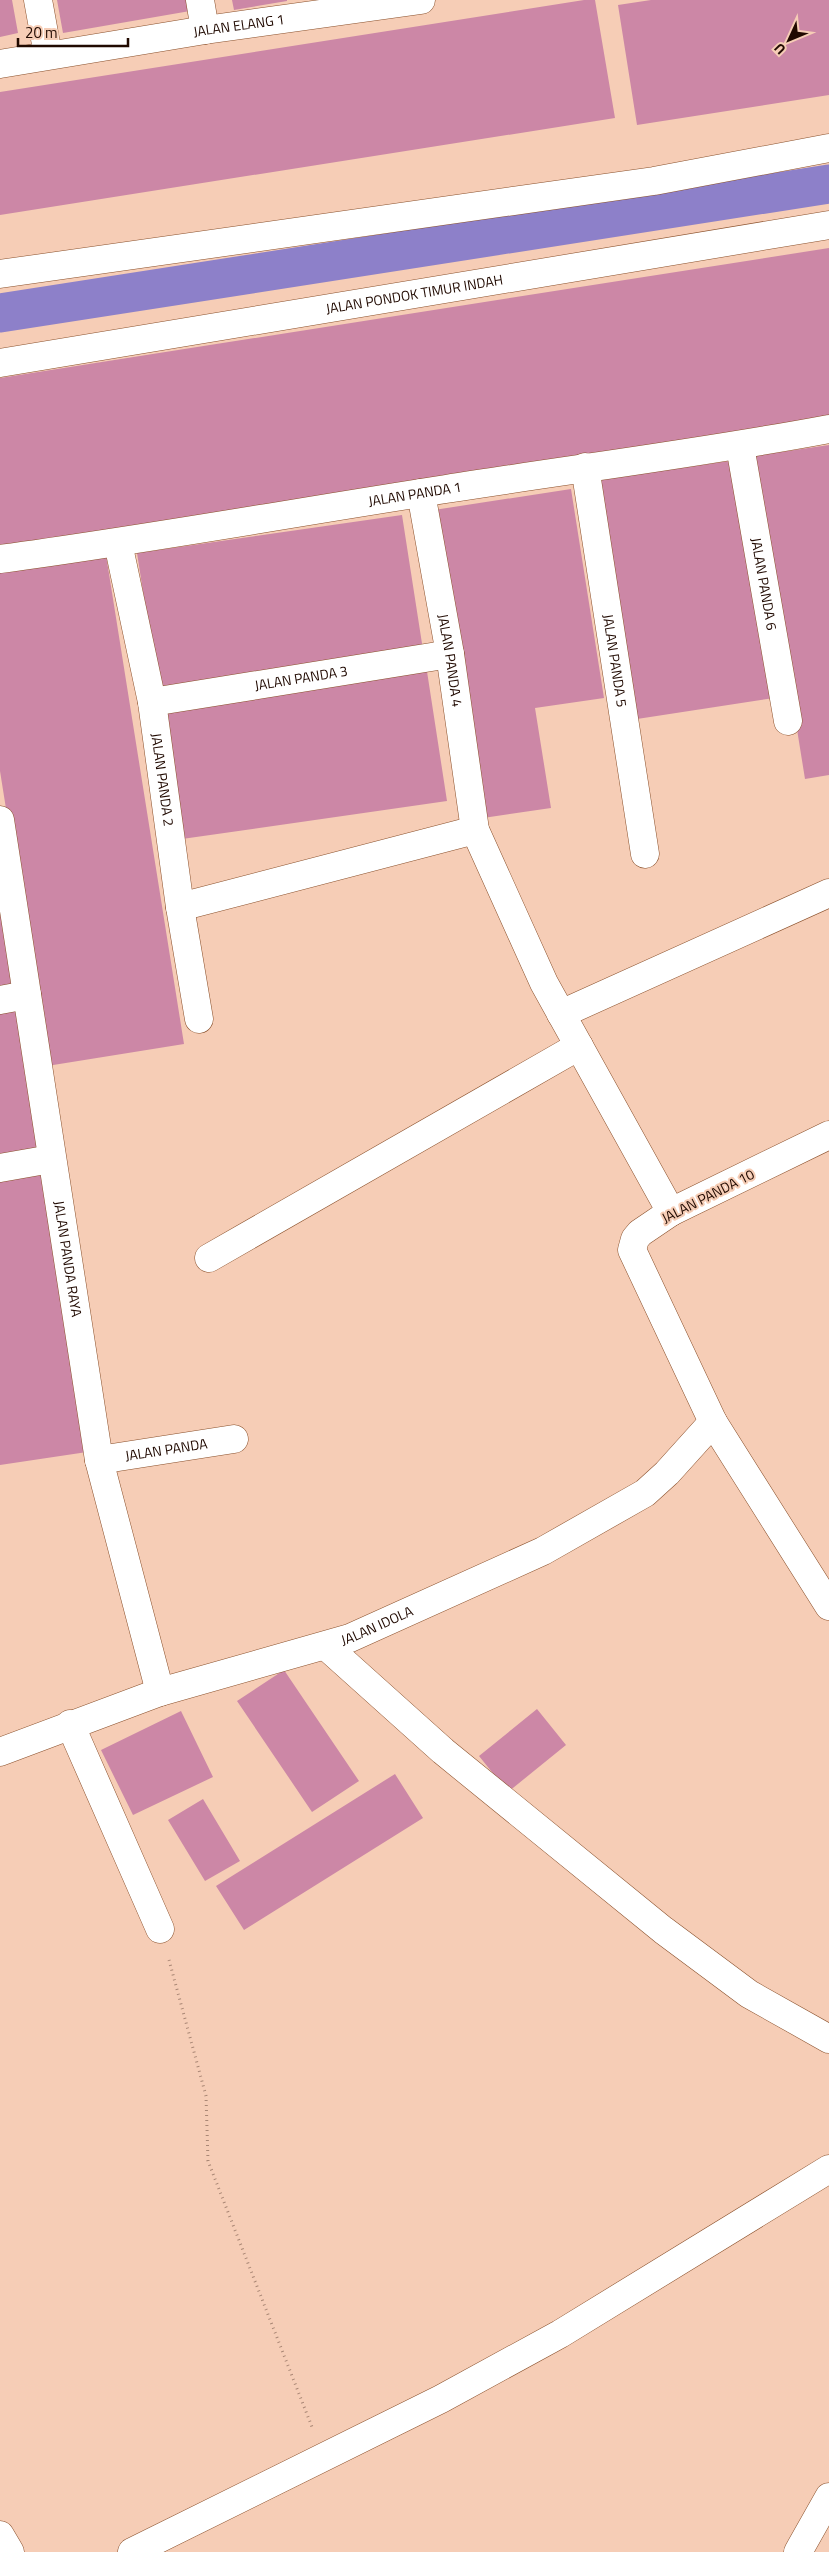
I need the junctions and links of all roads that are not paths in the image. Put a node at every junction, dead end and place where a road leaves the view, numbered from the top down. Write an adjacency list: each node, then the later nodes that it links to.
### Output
1 (38, 0): 6 (street)
2 (200, 0): 5 (street)
3 (421, 0): 4 (street, JALAN ELANG 1)
4 (375, 3): 5 (street, JALAN ELANG 1)
5 (206, 30): 6 (street, JALAN ELANG 1)
6 (48, 55): 7 (street, JALAN ELANG 1)
7 (0, 64)
8 (829, 148): 10 (street)
9 (829, 225): 11 (street, JALAN PONDOK TIMUR INDAH)
10 (0, 274)
11 (0, 363)
12 (829, 429): 13 (street, JALAN PANDA 1)
13 (740, 446): 14 (street, JALAN PANDA 1); 20 (street, JALAN PANDA 6)
14 (585, 467): 15 (street, JALAN PANDA 1); 23 (street, JALAN PANDA 5)
15 (421, 492): 16 (street, JALAN PANDA 1); 18 (street, JALAN PANDA 4)
16 (118, 543): 17 (street, JALAN PANDA 1); 19 (street, JALAN PANDA 2)
17 (0, 559)
18 (450, 654): 19 (street, JALAN PANDA 3); 22 (street, JALAN PANDA 4)
19 (152, 702): 25 (street, JALAN PANDA 2)
20 (788, 721)
21 (0, 820): 26 (street, JALAN PANDA RAYA)
22 (475, 830): 25 (street); 28 (street, JALAN PANDA 4)
23 (646, 854)
24 (829, 893): 28 (street)
25 (180, 907): 29 (street, JALAN PANDA 2)
26 (27, 995): 27 (street); 32 (street, JALAN PANDA RAYA)
27 (0, 1000)
28 (561, 1014): 30 (street, JALAN PANDA 4)
29 (199, 1018)
30 (579, 1046): 34 (street, JALAN PANDA 4); 35 (street)
31 (829, 1135): 34 (street, JALAN PANDA 10)
32 (51, 1160): 33 (street); 38 (street, JALAN PANDA RAYA)
33 (0, 1168)
34 (672, 1212): 36 (street, JALAN PANDA 10)
35 (209, 1258)
36 (713, 1422): 39 (street); 40 (street, JALAN IDOLA)
37 (234, 1439): 38 (street, JALAN PANDA)
38 (99, 1460): 41 (street, JALAN PANDA RAYA)
39 (829, 1606)
40 (326, 1646): 41 (street, JALAN IDOLA); 45 (street)
41 (160, 1692): 42 (street, JALAN IDOLA)
42 (70, 1724): 43 (street, JALAN IDOLA); 44 (street)
43 (0, 1752)
44 (160, 1929)
45 (829, 2039)
46 (829, 2169): 50 (street)
47 (829, 2497): 51 (street)
48 (0, 2535): 49 (street)
49 (10, 2552)
50 (132, 2552)
51 (798, 2552)

